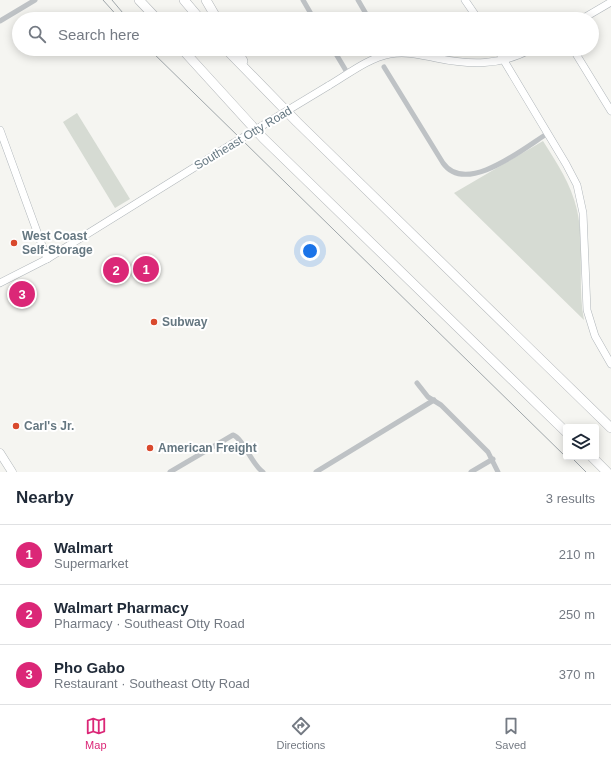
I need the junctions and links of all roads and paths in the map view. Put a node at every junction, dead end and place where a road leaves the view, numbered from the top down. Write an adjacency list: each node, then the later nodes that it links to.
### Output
1 (35, 0): 9 (street)
2 (140, 0): 10 (highway)
3 (184, 0): 11 (highway)
4 (206, 0): 12 (highway)
5 (303, 0): 13 (street)
6 (358, 0): 14 (street)
7 (467, 1): 15 (street)
8 (611, 2): 16 (street)
9 (15, 12)
10 (151, 12)
11 (194, 12)
12 (213, 12)
13 (310, 12)
14 (365, 12)
15 (474, 12)
16 (594, 12)
17 (12, 14): 18 (street)
18 (0, 21)
19 (188, 56): 41 (highway)
20 (233, 56): 31 (highway)
21 (240, 56): 31 (highway)
22 (337, 56): 30 (street)
23 (381, 56): 30 (street, Southeast Otty Road)
24 (426, 56): 28 (street, Southeast Otty Road)
25 (501, 56): 28 (street)
26 (513, 56): 28 (street, Southeast Otty Road)
27 (578, 56): 32 (street)
28 (503, 60): 34 (street)
29 (384, 67): 34 (street)
30 (348, 74): 35 (street, Southeast Otty Road, bridge)
31 (255, 80): 40 (highway)
32 (611, 111)
33 (0, 130): 35 (street)
34 (548, 134): 37 (street)
35 (47, 259): 36 (street, Southeast Otty Road)
36 (0, 283)
37 (611, 364)
38 (418, 383): 39 (street)
39 (434, 400): 43 (street); 48 (street)
40 (611, 428)
41 (563, 429)
42 (0, 453): 45 (main road)
43 (493, 459): 49 (street); 50 (street)
44 (595, 460): 51 (highway)
45 (12, 472)
46 (170, 472): 47 (street)
47 (262, 472)
48 (316, 472)
49 (471, 472)
50 (498, 472)
51 (607, 472)

